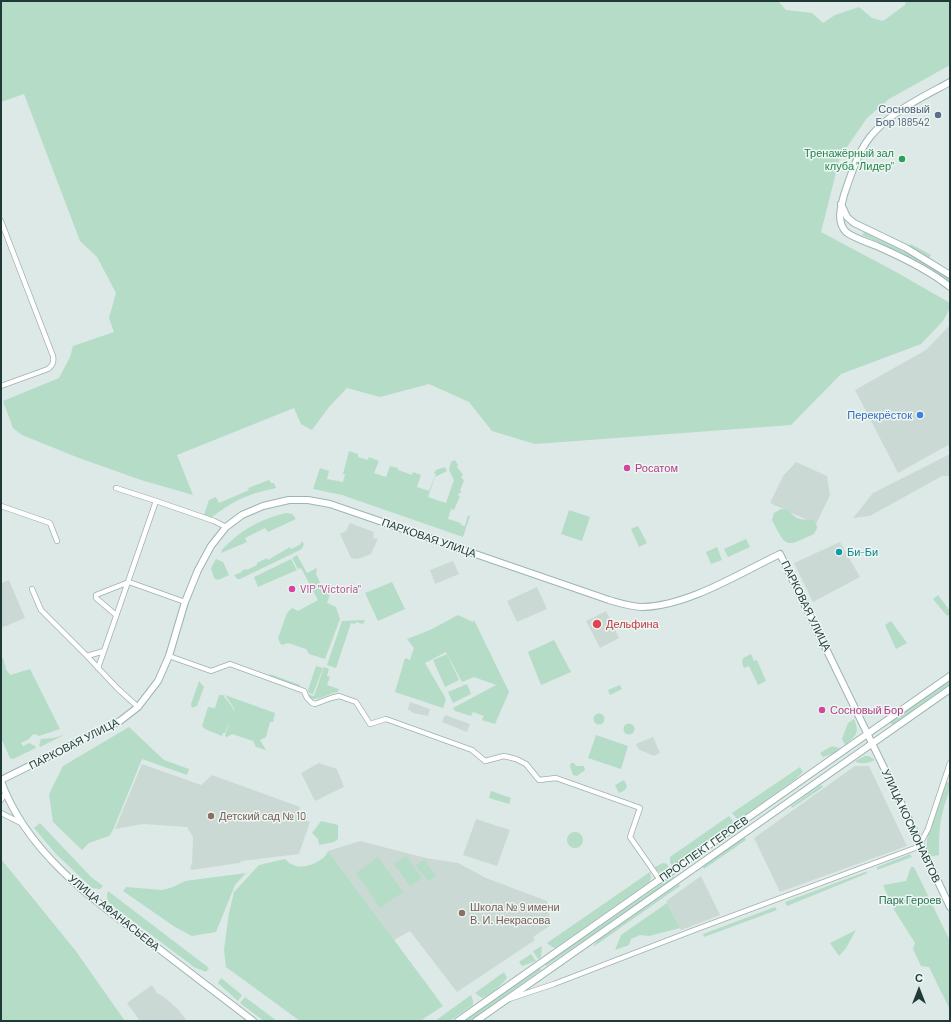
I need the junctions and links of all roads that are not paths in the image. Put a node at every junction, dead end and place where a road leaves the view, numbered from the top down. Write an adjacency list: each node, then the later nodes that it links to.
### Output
1 (950, 82): 2 (street)
2 (841, 204): 4 (street); 5 (street)
3 (1, 221): 6 (street)
4 (950, 275)
5 (950, 287)
6 (1, 386)
7 (116, 488): 8 (street)
8 (156, 501): 10 (street); 12 (street)
9 (1, 506): 11 (street)
10 (226, 527): 14 (street, ПАРКОВАЯ УЛИЦА); 23 (street, ПАРКОВАЯ УЛИЦА)
11 (57, 541)
12 (129, 582): 14 (street); 15 (street); 15 (street)
13 (32, 589): 17 (street)
14 (185, 602): 18 (street, ПАРКОВАЯ УЛИЦА)
15 (116, 615): 16 (street)
16 (104, 651): 17 (street); 19 (street)
17 (87, 656): 19 (street)
18 (169, 656): 22 (street, ПАРКОВАЯ УЛИЦА); 32 (street)
19 (98, 668): 22 (street)
20 (950, 676): 23 (street, ПРОСПЕКТ ГЕРОЕВ)
21 (950, 690): 24 (street, ПРОСПЕКТ ГЕРОЕВ)
22 (138, 707): 26 (street, ПАРКОВАЯ УЛИЦА)
23 (868, 733): 24 (street, УЛИЦА КОСМОНАВТОВ); 32 (street, ПРОСПЕКТ ГЕРОЕВ)
24 (872, 744): 31 (street, УЛИЦА КОСМОНАВТОВ); 34 (street, ПРОСПЕКТ ГЕРОЕВ)
25 (950, 763): 31 (street)
26 (1, 781): 27 (street, УЛИЦА АФАНАСЬЕВА)
27 (6, 794): 28 (street); 30 (street, УЛИЦА АФАНАСЬЕВА)
28 (1, 800)
29 (1, 812): 30 (street)
30 (21, 823): 35 (street, УЛИЦА АФАНАСЬЕВА)
31 (920, 844): 33 (street, УЛИЦА КОСМОНАВТОВ); 34 (street, ПРОСПЕКТ ГЕРОЕВ)
32 (660, 880): 36 (street, ПРОСПЕКТ ГЕРОЕВ)
33 (950, 907)
34 (507, 1000): 37 (street, ПРОСПЕКТ ГЕРОЕВ)
35 (253, 1021)
36 (458, 1021)
37 (476, 1021)

